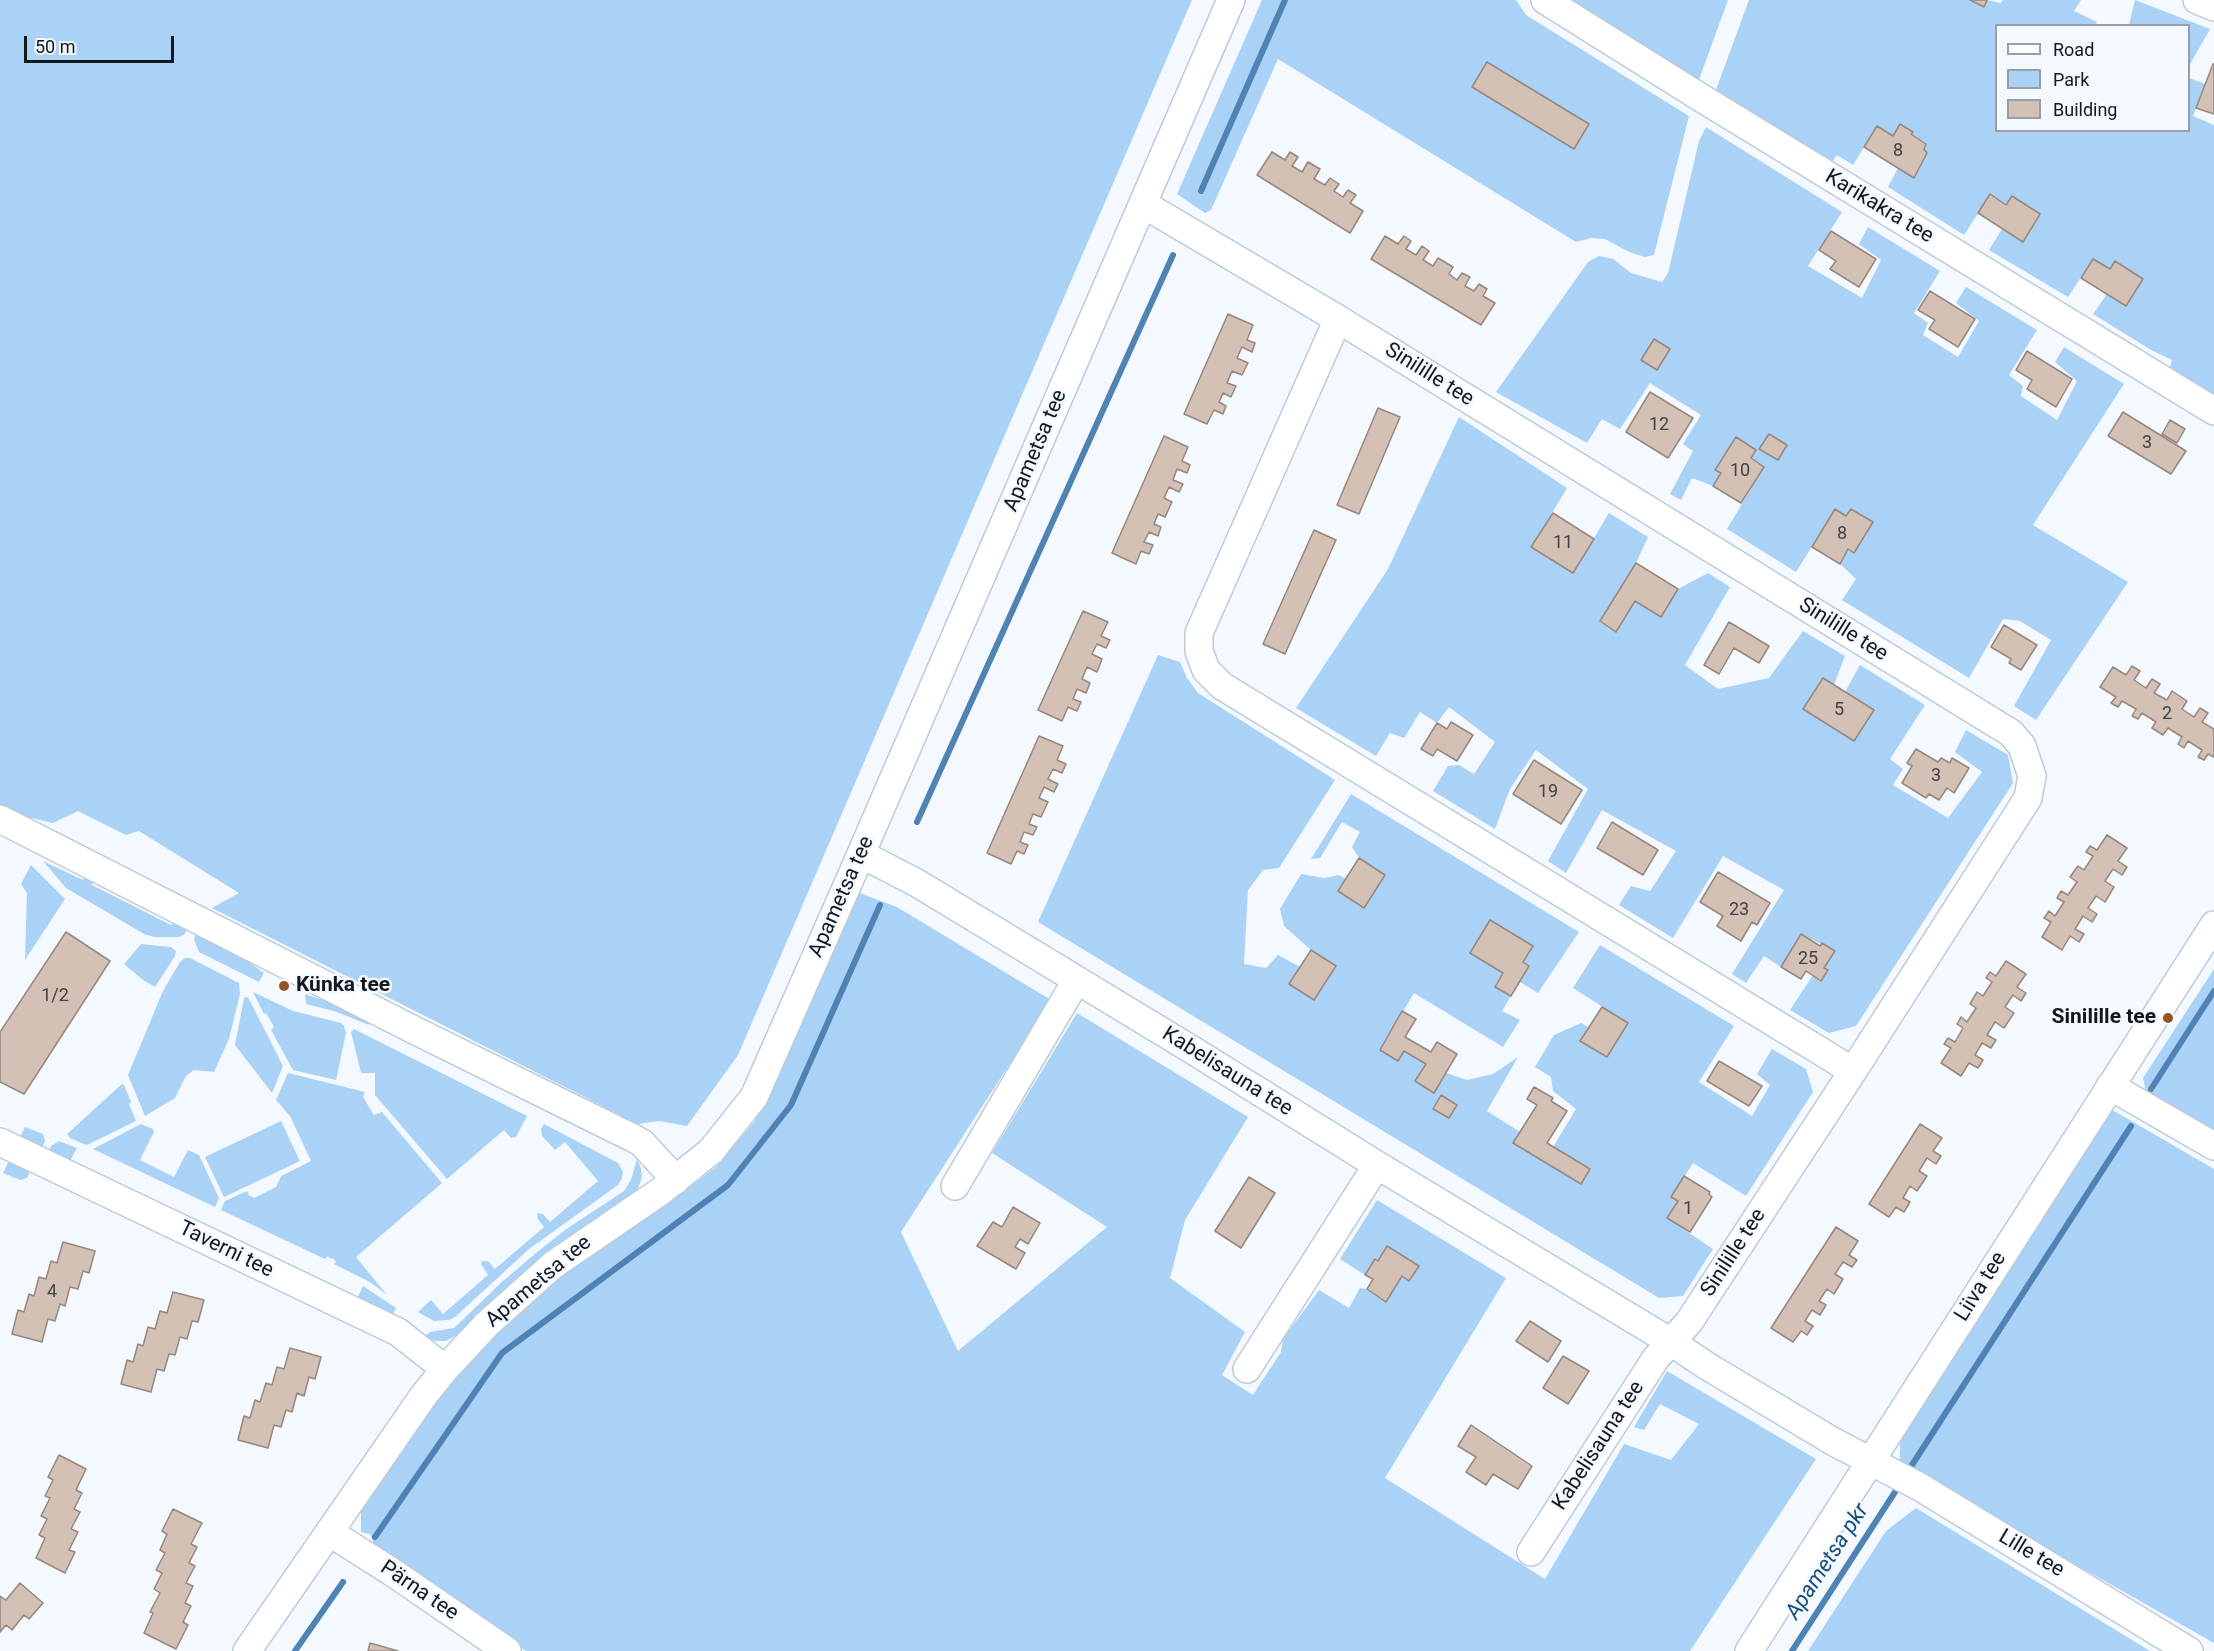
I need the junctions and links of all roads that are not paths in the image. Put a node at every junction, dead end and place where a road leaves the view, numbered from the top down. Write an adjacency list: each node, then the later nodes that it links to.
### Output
1 (1231, 0): 5 (street, Apametsa tee)
2 (1545, 0): 7 (street, Karikakra tee)
3 (2197, 0): 4 (street)
4 (2214, 7)
5 (1143, 204): 6 (street, Sinilille tee); 9 (street, Apametsa tee)
6 (1338, 319): 12 (street); 12 (street, Sinilille tee)
7 (2214, 411)
8 (0, 819): 17 (street)
9 (861, 854): 11 (street, Kabelisauna tee); 17 (street, Apametsa tee)
10 (2214, 924): 13 (street, Liiva tee)
11 (1076, 981): 16 (street, Kabelisauna tee); 18 (street)
12 (1853, 1071): 19 (street, Sinilille tee)
13 (2110, 1086): 15 (street); 22 (street, Liiva tee)
14 (0, 1142): 20 (street, Taverni tee)
15 (2214, 1146)
16 (1377, 1166): 19 (street, Kabelisauna tee); 21 (street)
17 (676, 1180): 20 (street, Apametsa tee)
18 (955, 1186)
19 (1671, 1342): 22 (street, Kabelisauna tee); 24 (street, Kabelisauna tee)
20 (445, 1369): 23 (street, Apametsa tee)
21 (1247, 1369)
22 (1870, 1462): 27 (street, Liiva tee); 28 (street, Lille tee)
23 (329, 1532): 25 (street, Apametsa tee); 26 (street, Pärna tee)
24 (1531, 1552)
25 (247, 1651)
26 (507, 1651)
27 (1749, 1651)
28 (2189, 1651)

